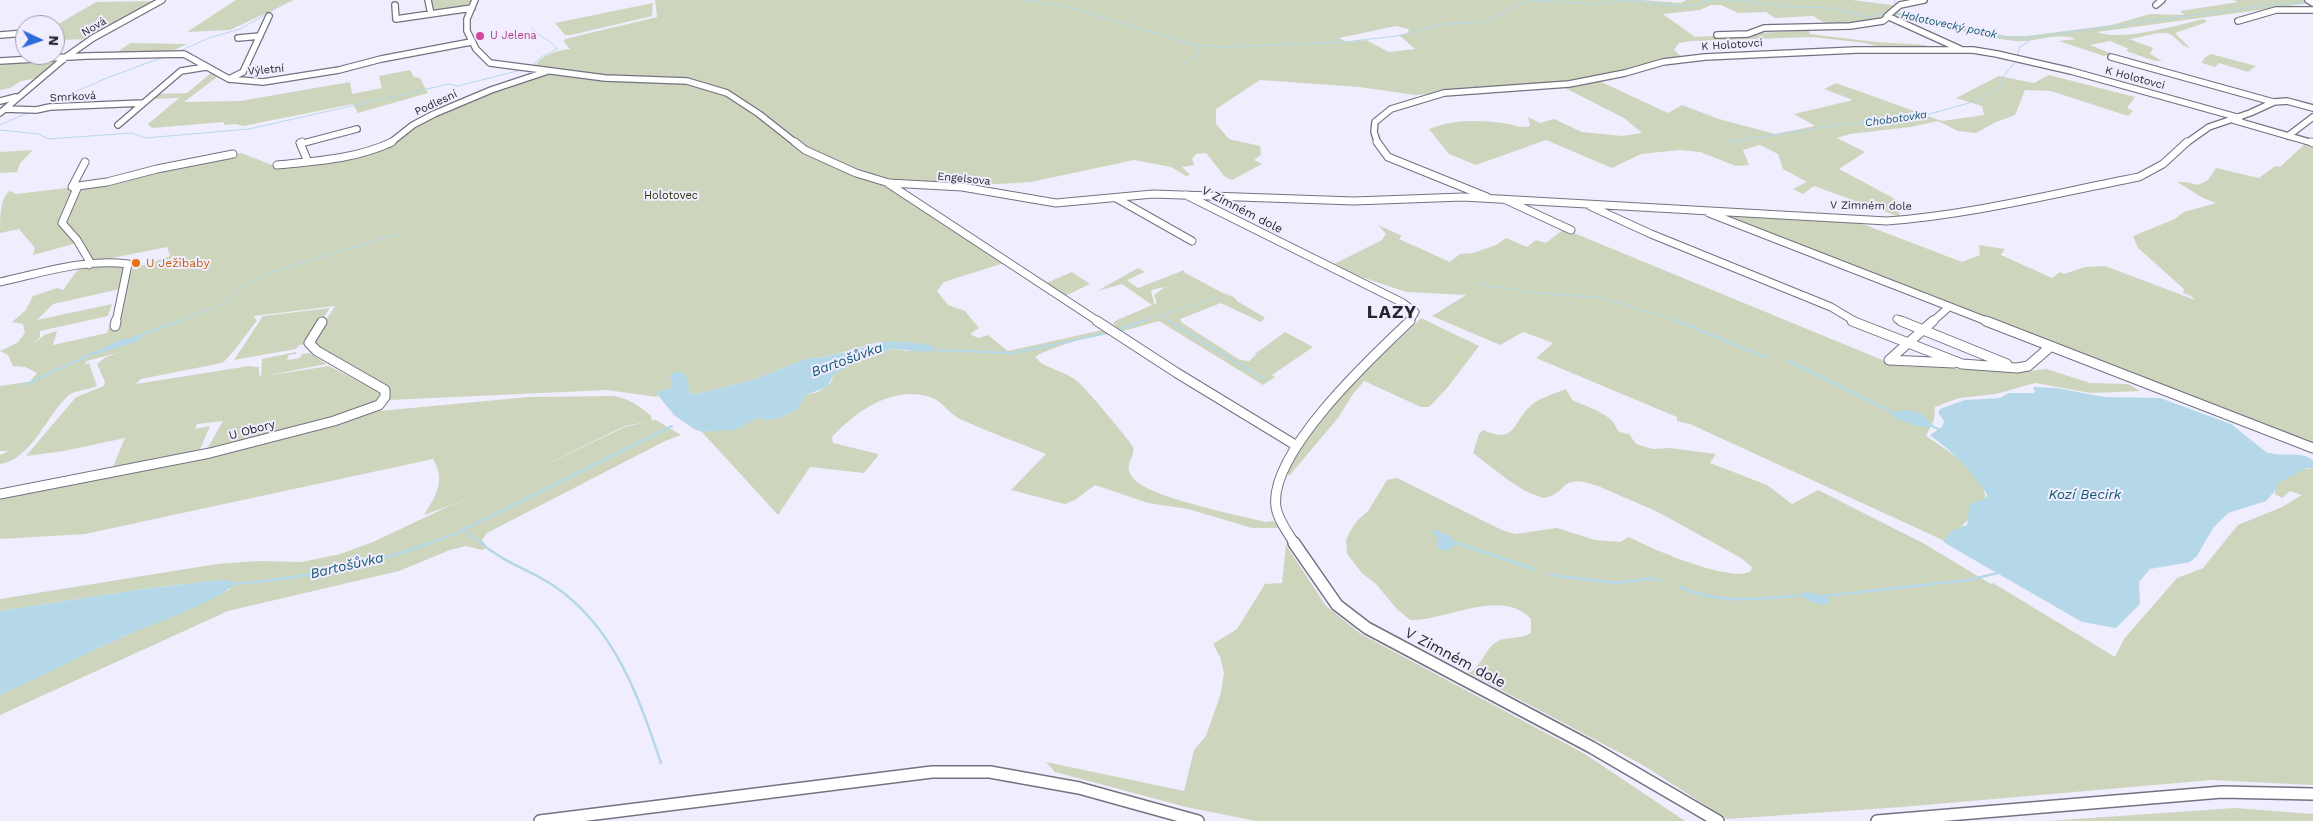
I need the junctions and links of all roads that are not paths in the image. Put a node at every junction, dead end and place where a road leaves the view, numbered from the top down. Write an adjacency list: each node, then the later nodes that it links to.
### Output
1 (162, 0): 23 (street, Nová)
2 (428, 0): 12 (street)
3 (475, 0): 10 (street)
4 (1924, 0): 14 (street)
5 (2162, 0): 9 (street)
6 (2308, 0): 7 (street)
7 (2313, 3)
8 (395, 5): 12 (street)
9 (2156, 5)
10 (472, 8): 12 (street); 21 (street)
11 (2313, 10): 15 (street)
12 (431, 14)
13 (269, 16): 19 (street)
14 (1888, 17): 18 (street); 22 (street)
15 (2238, 21)
16 (15, 34): 17 (street)
17 (0, 35)
18 (1718, 35)
19 (260, 36): 20 (street); 28 (street)
20 (238, 38)
21 (471, 42): 27 (street); 28 (street, Výletní)
22 (1963, 50): 37 (street, K Holotovci); 51 (street, K Holotovci)
23 (66, 57): 25 (street, Výletní); 26 (street, Výletní); 29 (street, Nová)
24 (2111, 57): 31 (street)
25 (0, 60)
26 (206, 67): 28 (street, Výletní); 32 (street)
27 (548, 71): 35 (street); 45 (street, Podlesní)
28 (229, 79)
29 (19, 97): 30 (street); 34 (street, Nová)
30 (0, 101)
31 (2276, 101): 33 (street); 37 (street, V Zimném dole)
32 (143, 103): 34 (street, Smrková); 39 (street)
33 (2313, 108)
34 (2, 111)
35 (759, 114): 47 (street, Engelsova)
36 (2313, 117): 41 (street)
37 (2240, 118): 38 (street, V Zimném dole)
38 (2233, 120): 41 (street); 54 (street, V Zimném dole)
39 (118, 125)
40 (357, 129): 45 (street)
41 (2288, 136): 42 (street)
42 (2313, 144)
43 (233, 154): 48 (street)
44 (85, 162): 48 (street)
45 (308, 162): 46 (street, Podlesní)
46 (277, 165)
47 (889, 184): 50 (street, Engelsova); 68 (street)
48 (78, 186): 57 (street)
49 (1183, 194): 50 (street, Engelsova); 51 (street, V Zimném dole); 68 (street, V Zimném dole)
50 (1116, 198): 56 (street)
51 (1489, 198): 52 (street, V Zimném dole)
52 (1504, 199): 53 (street, V Zimném dole); 55 (street, V Zimném dole)
53 (1585, 203): 54 (street, V Zimném dole); 64 (street)
54 (1701, 211): 59 (street)
55 (1571, 230)
56 (1192, 241)
57 (88, 265): 58 (street); 62 (street)
58 (0, 282)
59 (1949, 307): 63 (street); 65 (street)
60 (1898, 319): 63 (street)
61 (322, 322): 70 (street, U Obory)
62 (115, 326)
63 (1924, 330): 64 (street); 67 (street)
64 (1911, 342): 66 (street); 66 (street)
65 (2050, 347): 67 (street); 69 (street)
66 (1962, 364): 67 (street)
67 (2017, 368)
68 (1297, 446): 74 (street, V Zimném dole)
69 (2313, 448)
70 (0, 494)
71 (2313, 794): 75 (street)
72 (540, 821): 73 (street)
73 (1198, 821)
74 (1718, 821)
75 (1877, 821)

